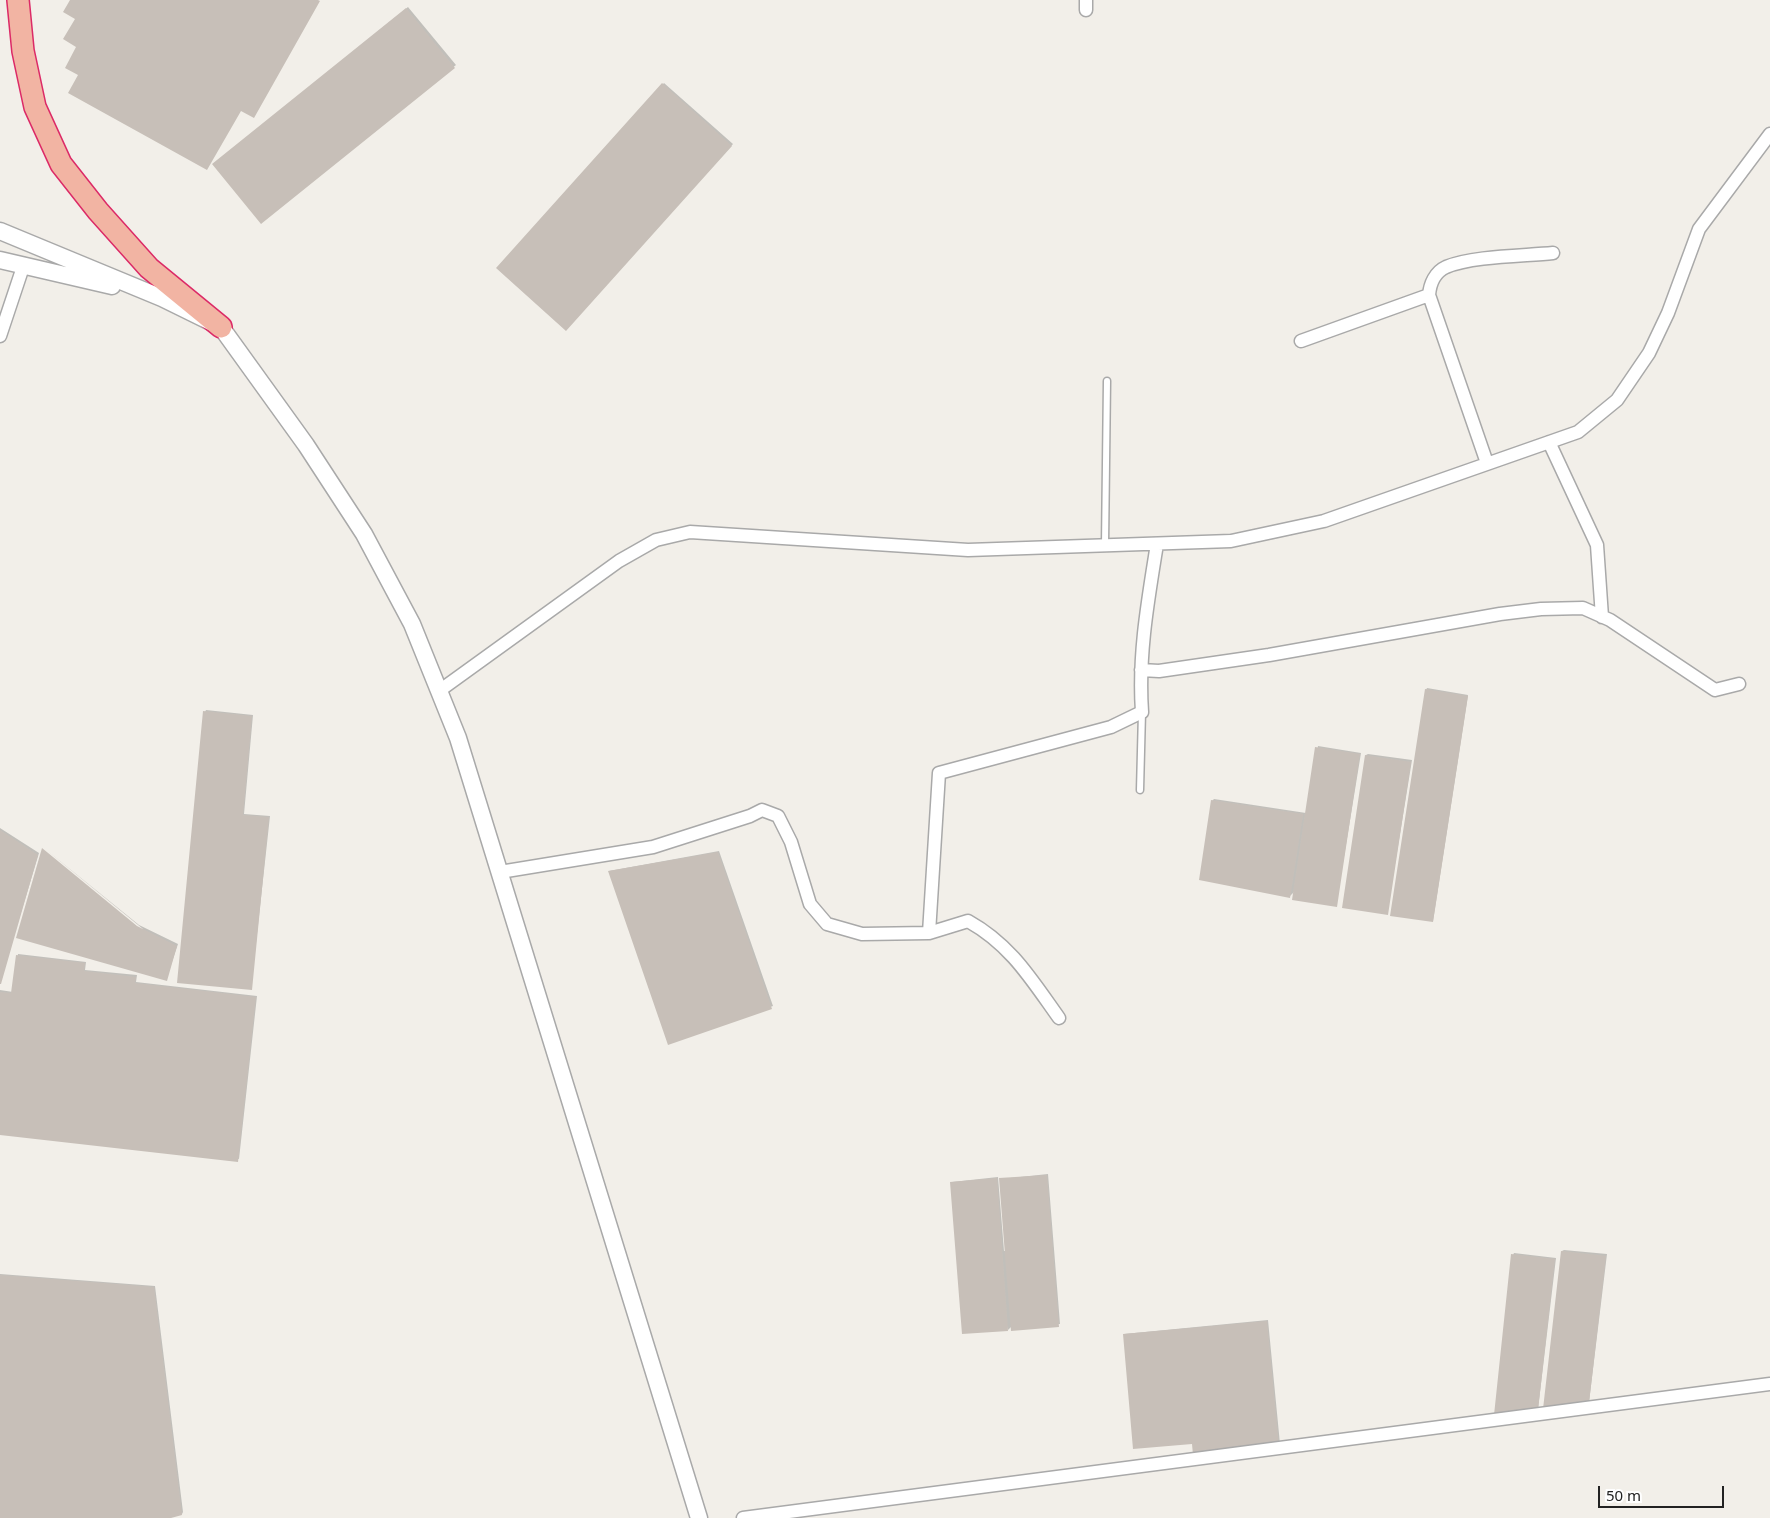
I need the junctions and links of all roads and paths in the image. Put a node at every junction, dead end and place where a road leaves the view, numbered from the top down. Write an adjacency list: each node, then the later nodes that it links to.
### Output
1 (18, 0): 9 (highway)
2 (1770, 134): 13 (street)
3 (0, 231): 8 (street)
4 (1553, 253): 7 (street)
5 (0, 260): 6 (street)
6 (24, 264): 8 (street); 10 (street)
7 (1429, 295): 11 (street); 14 (street)
8 (162, 298): 9 (street)
9 (221, 327): 20 (street)
10 (0, 336)
11 (1301, 341)
12 (1106, 381): 16 (lane)
13 (1549, 442): 14 (street); 17 (street)
14 (1487, 463): 15 (street)
15 (1157, 544): 16 (street); 18 (street)
16 (1105, 545): 20 (street)
17 (1602, 617): 18 (street); 19 (street)
18 (1140, 670): 21 (street)
19 (1739, 684)
20 (439, 691): 23 (street)
21 (1142, 712): 22 (lane); 24 (street)
22 (1140, 790)
23 (500, 872): 24 (street); 27 (street)
24 (929, 933): 25 (street)
25 (1059, 1018)
26 (1770, 1384): 28 (street)
27 (699, 1518)
28 (743, 1518)

